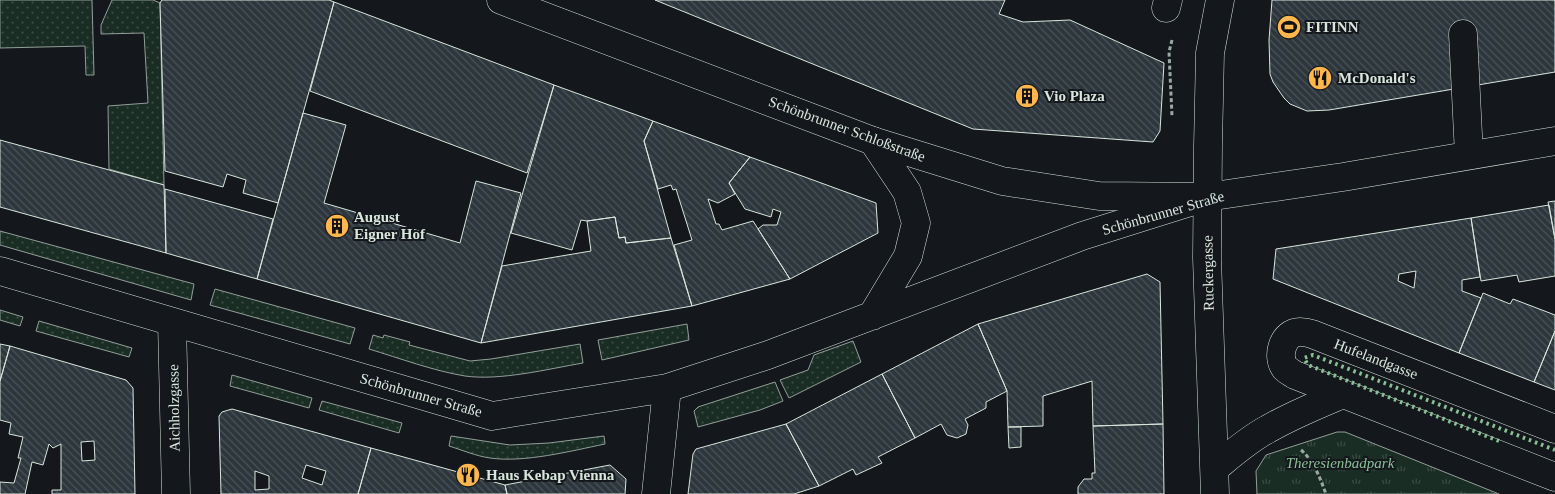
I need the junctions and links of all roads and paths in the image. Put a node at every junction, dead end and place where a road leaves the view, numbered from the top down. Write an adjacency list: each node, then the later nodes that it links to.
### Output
1 (501, 0): 4 (street, Schönbrunner Schloßstraße)
2 (1220, 0): 7 (street, Ruckergasse)
3 (1463, 34): 6 (street)
4 (873, 141): 7 (street, Schönbrunner Schloßstraße); 9 (street)
5 (1555, 142): 6 (street, Schönbrunner Straße)
6 (1469, 155): 7 (street, Schönbrunner Straße)
7 (1207, 197): 9 (street, Schönbrunner Straße); 15 (street, Ruckergasse)
8 (0, 271): 10 (street, Schönbrunner Straße)
9 (872, 316): 11 (street, Schönbrunner Straße)
10 (172, 322): 11 (street, Schönbrunner Straße); 16 (street, Aichholzgasse)
11 (667, 388): 17 (street)
12 (1343, 394): 13 (street, Hufelandgasse); 14 (street, Hufelandgasse); 15 (street)
13 (1555, 429)
14 (1555, 477)
15 (1215, 481)
16 (176, 494)
17 (656, 494)

